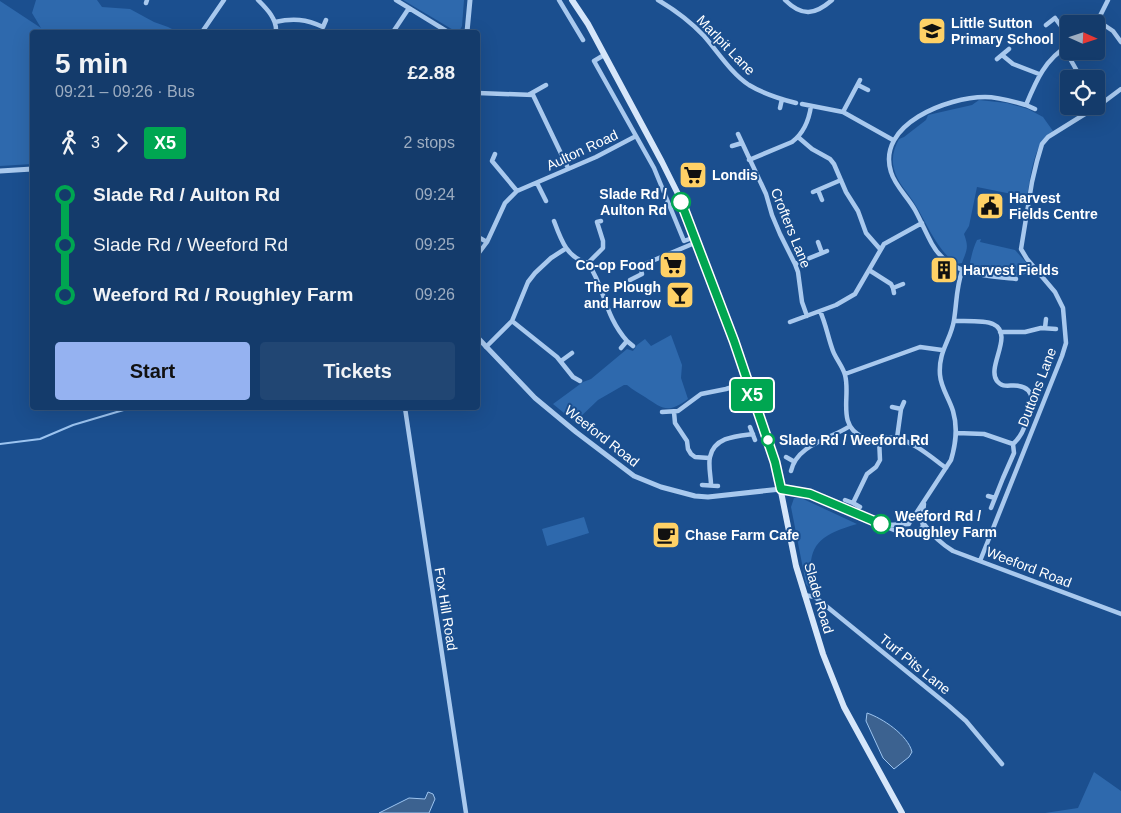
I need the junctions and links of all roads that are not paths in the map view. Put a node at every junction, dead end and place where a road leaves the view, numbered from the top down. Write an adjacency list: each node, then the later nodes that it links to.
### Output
1 (224, 0): 20 (street)
2 (258, 0): 14 (street)
3 (396, 0): 11 (street)
4 (470, 0): 25 (street)
5 (558, 0): 26 (street)
6 (572, 0): 15 (main road, Slade Road)
7 (658, 0): 41 (street, Marlpit Lane)
8 (785, 0): 9 (street)
9 (832, 0)
10 (1108, 0): 12 (street)
11 (409, 8): 23 (street); 24 (street)
12 (1100, 15)
13 (326, 20): 19 (street)
14 (275, 22): 19 (street); 21 (street)
15 (588, 24): 26 (street); 31 (main road, Slade Road)
16 (1046, 25): 17 (street)
17 (1060, 26)
18 (1105, 26): 28 (street)
19 (323, 27): 22 (street)
20 (203, 30)
21 (276, 30)
22 (322, 30)
23 (394, 30)
24 (445, 30)
25 (467, 30)
26 (577, 30): 27 (street)
27 (583, 40)
28 (1121, 42)
29 (1009, 49): 32 (street)
30 (1060, 51): 34 (street)
31 (604, 55): 40 (main road, Slade Road); 42 (street)
32 (1002, 55): 33 (street); 34 (street)
33 (997, 58)
34 (1040, 74): 43 (street)
35 (546, 85): 39 (street)
36 (1121, 89): 144 (street, Duttons Lane)
37 (868, 90): 47 (street)
38 (480, 94): 39 (street)
39 (530, 94): 60 (street)
40 (627, 96): 42 (street); 58 (main road, Slade Road)
41 (782, 99): 44 (street, Marlpit Lane); 45 (street)
42 (617, 102): 49 (street)
43 (1026, 105): 46 (street); 51 (street)
44 (811, 106): 47 (street, Marlpit Lane); 50 (street)
45 (780, 108)
46 (1035, 110)
47 (843, 112): 51 (street, Marlpit Lane)
48 (738, 134): 52 (street, Crofters Lane)
49 (636, 136): 60 (street, Aulton Road); 61 (street)
50 (798, 137): 55 (street); 63 (street)
51 (892, 140): 70 (street)
52 (742, 142): 53 (street); 55 (street, Crofters Lane)
53 (732, 146)
54 (495, 154): 57 (street)
55 (749, 160): 79 (street, Crofters Lane)
56 (486, 161): 57 (street)
57 (492, 161): 65 (street)
58 (663, 163): 61 (street); 72 (main road, Slade Road)
59 (30, 168): 62 (street)
60 (568, 168): 64 (street, Aulton Road)
61 (654, 168): 72 (street)
62 (0, 171)
63 (841, 180): 66 (street); 76 (street)
64 (537, 183): 65 (street, Aulton Road); 67 (street, Aulton Road)
65 (517, 190): 73 (street)
66 (822, 200)
67 (546, 201)
68 (594, 215): 78 (street)
69 (554, 221): 75 (street)
70 (922, 223): 76 (street); 81 (street)
71 (480, 238): 73 (street)
72 (696, 240): 84 (street); 106 (main road, Slade Road)
73 (487, 242): 77 (street)
74 (818, 242): 79 (street)
75 (565, 248): 78 (street); 90 (street)
76 (880, 250): 80 (street)
77 (480, 251)
78 (588, 263): 97 (street)
79 (795, 264): 88 (street, Crofters Lane)
80 (869, 270): 85 (street); 87 (street)
81 (962, 271): 82 (street); 91 (street)
82 (1009, 278): 83 (street); 86 (street)
83 (1016, 278)
84 (630, 280)
85 (903, 284)
86 (1009, 284)
87 (820, 311): 88 (street); 104 (street)
88 (807, 316): 92 (street)
89 (1046, 319): 93 (street)
90 (512, 321): 99 (street); 103 (street)
91 (954, 321): 95 (street); 101 (street)
92 (790, 322)
93 (1045, 328): 94 (street); 95 (street)
94 (1056, 329)
95 (1000, 332): 120 (street)
96 (480, 340): 99 (street, Weeford Road)
97 (627, 341): 98 (street); 100 (street)
98 (633, 346)
99 (486, 347): 129 (street, Weeford Road)
100 (621, 348)
101 (942, 350): 104 (street); 115 (street)
102 (572, 353): 103 (street)
103 (561, 361): 105 (street)
104 (845, 374): 113 (street)
105 (580, 381)
106 (748, 382): 112 (street); 129 (main road, Slade Road)
107 (904, 402): 109 (street)
108 (892, 407): 109 (street)
109 (901, 409): 118 (street)
110 (405, 410): 148 (street, Fox Hill Road)
111 (662, 412): 112 (street)
112 (674, 412): 122 (street)
113 (850, 426): 117 (street); 123 (street)
114 (750, 427): 116 (street)
115 (957, 433): 120 (street); 124 (street)
116 (752, 434): 119 (street); 122 (street)
117 (879, 438): 118 (street); 133 (street)
118 (897, 438): 124 (street)
119 (755, 440)
120 (1013, 444): 131 (street)
121 (786, 457): 123 (street)
122 (709, 458): 127 (street)
123 (793, 461): 125 (street)
124 (946, 468): 134 (street)
125 (791, 471)
126 (702, 485): 127 (street)
127 (711, 485): 128 (street)
128 (718, 486)
129 (781, 489): 140 (street, Weeford Road); 145 (main road, Slade Road)
130 (988, 496): 131 (street)
131 (995, 498): 136 (street)
132 (845, 500): 133 (street)
133 (853, 503): 135 (street)
134 (924, 503): 137 (street); 138 (street)
135 (860, 506)
136 (991, 508)
137 (913, 518): 138 (street); 139 (street)
138 (923, 522): 141 (street); 143 (street, Weeford Road)
139 (909, 524): 140 (street, Weeford Road); 142 (street)
140 (883, 525): 142 (street, Weeford Road)
141 (920, 531): 142 (street); 143 (street, Weeford Road)
142 (914, 532)
143 (932, 535): 144 (street, Weeford Road)
144 (980, 561): 146 (street, Weeford Road)
145 (804, 595): 147 (street, Turf Pits Lane); 149 (main road, Slade Road)
146 (1121, 614)
147 (1002, 764)
148 (466, 813)
149 (902, 813)

